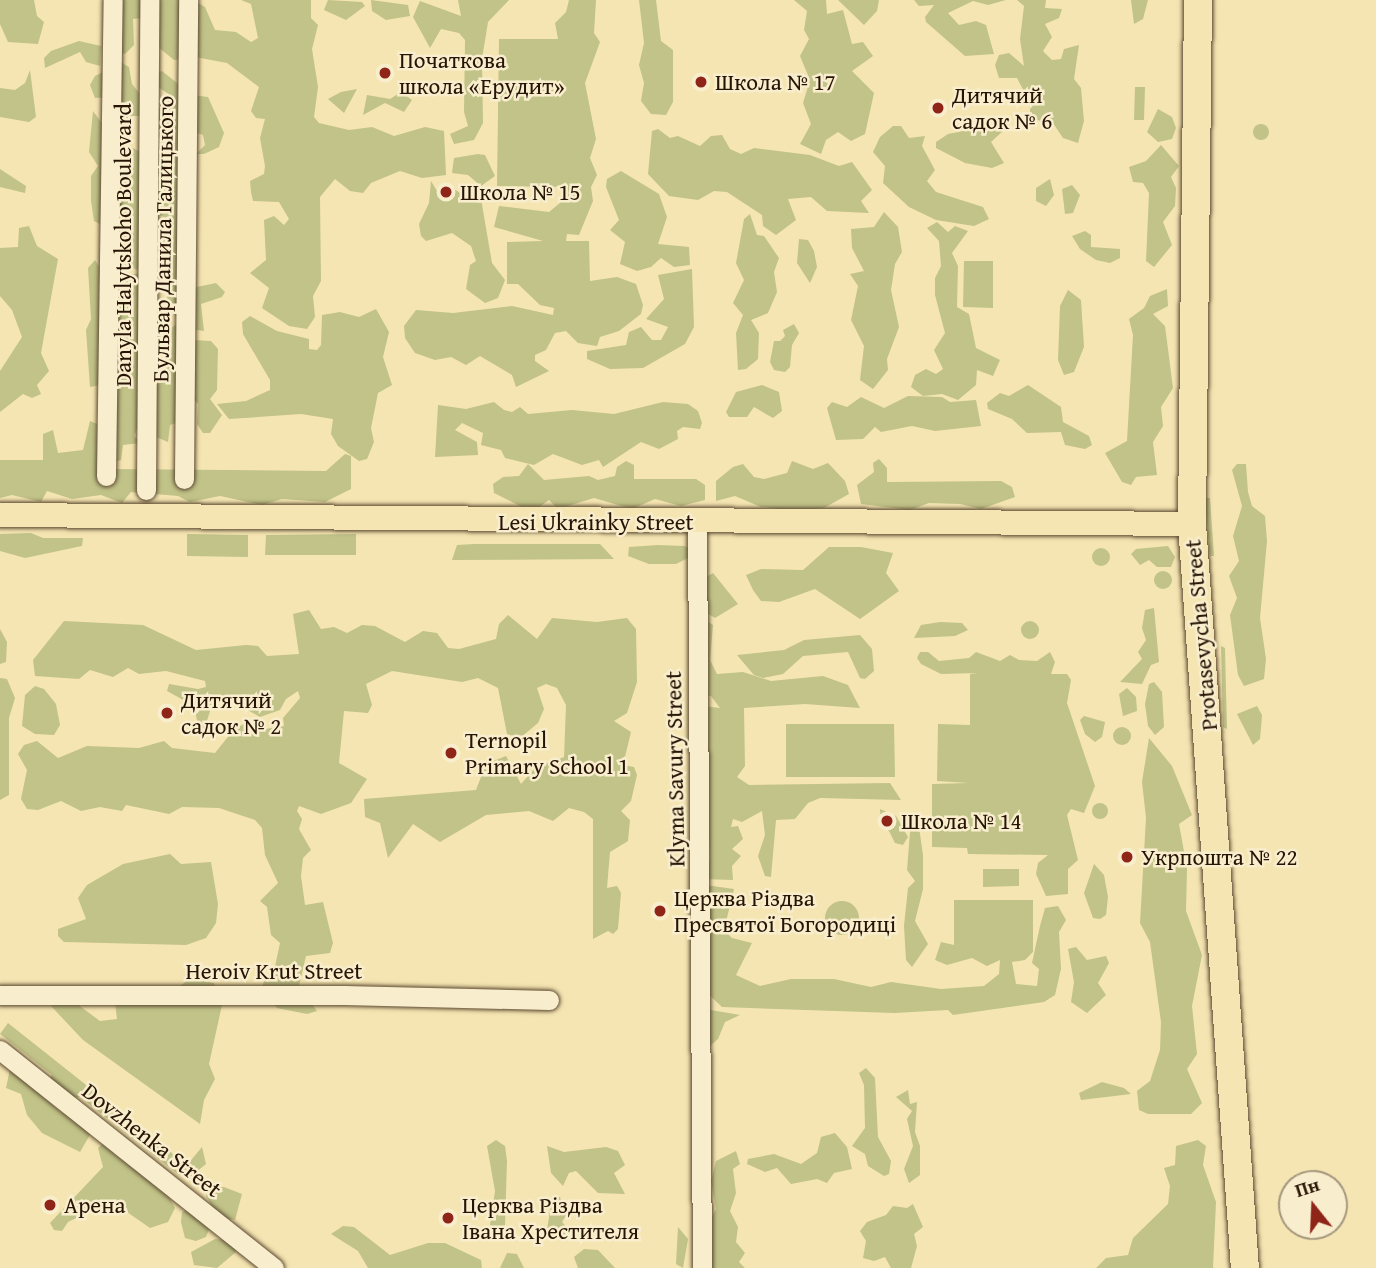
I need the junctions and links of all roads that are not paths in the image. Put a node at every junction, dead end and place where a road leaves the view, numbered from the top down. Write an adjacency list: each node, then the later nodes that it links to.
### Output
1 (113, 0): 5 (street)
2 (149, 0): 7 (street, Danyla Halytskoho Boulevard)
3 (188, 0): 6 (street, Бульвар Данила Галицького)
4 (1198, 0): 10 (highway, Protasevycha Street)
5 (106, 476)
6 (184, 478)
7 (146, 490)
8 (0, 515): 9 (main road, Lesi Ukrainky Street)
9 (697, 522): 10 (main road, Lesi Ukrainky Street); 15 (street, Klyma Savury Street)
10 (1192, 524): 16 (highway, Protasevycha Street)
11 (0, 995): 12 (street, Heroiv Krut Street)
12 (549, 1000)
13 (0, 1050): 14 (street, Dovzhenka Street)
14 (274, 1268)
15 (702, 1268)
16 (1245, 1268)

